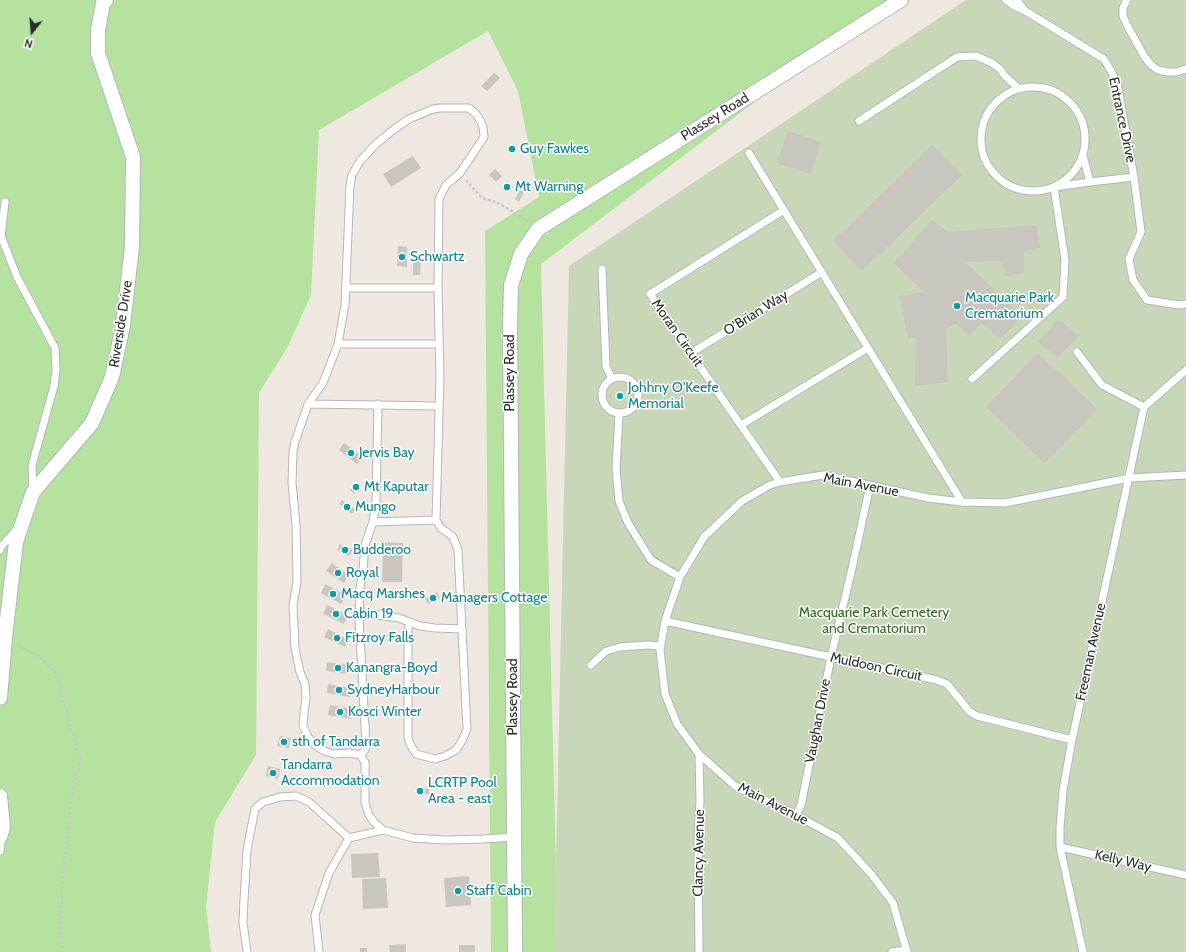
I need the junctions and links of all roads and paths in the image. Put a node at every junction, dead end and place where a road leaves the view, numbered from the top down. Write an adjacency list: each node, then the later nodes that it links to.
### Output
1 (106, 0): 42 (street, Riverside Drive)
2 (901, 0): 65 (street, Plassey Road)
3 (1006, 0): 6 (lane, Entrance Drive)
4 (1017, 0): 6 (lane, Entrance Drive)
5 (1126, 0): 7 (lane)
6 (1027, 12): 13 (lane, Entrance Drive)
7 (1186, 69)
8 (1018, 88): 9 (lane); 11 (lane); 15 (lane)
9 (859, 121)
10 (749, 153): 17 (lane)
11 (1083, 156): 14 (lane); 15 (lane)
12 (460, 173): 18 (path); 21 (lane); 22 (lane)
13 (1134, 177): 14 (lane, Entrance Drive); 23 (lane, Entrance Drive)
14 (1090, 182): 15 (lane, Entrance Drive)
15 (1054, 187): 31 (lane)
16 (5, 202): 42 (lane)
17 (784, 210): 20 (lane); 28 (lane, Moran Circuit)
18 (528, 222)
19 (602, 268): 30 (lane)
20 (822, 272): 26 (lane); 28 (lane, O'Brian Way)
21 (346, 288): 22 (lane); 24 (lane)
22 (438, 288): 25 (lane)
23 (1186, 304)
24 (338, 344): 25 (lane); 32 (lane)
25 (439, 344): 34 (lane)
26 (868, 348): 37 (lane); 43 (lane)
27 (1077, 352): 35 (lane)
28 (691, 353): 37 (lane, Moran Circuit)
29 (1186, 370): 35 (lane)
30 (612, 379): 36 (lane); 36 (lane)
31 (972, 379)
32 (308, 404): 33 (lane); 60 (lane)
33 (378, 404): 34 (lane); 45 (lane)
34 (439, 406): 44 (lane)
35 (1144, 407): 39 (lane, Freeman Avenue)
36 (619, 414): 48 (lane)
37 (741, 424): 40 (lane, Moran Circuit)
38 (1186, 475): 39 (lane, Main Avenue)
39 (1129, 478): 43 (lane, Main Avenue); 58 (lane, Freeman Avenue)
40 (780, 482): 41 (lane, Main Avenue); 48 (lane, Main Avenue)
41 (870, 485): 43 (lane, Main Avenue); 55 (lane, Vaughan Drive)
42 (33, 492): 46 (street, Riverside Drive)
43 (962, 502)
44 (436, 520): 45 (lane); 52 (lane)
45 (373, 522): 49 (lane)
46 (22, 523): 47 (lane); 53 (street, Riverside Drive)
47 (0, 550)
48 (680, 577): 50 (lane, Main Avenue)
49 (359, 615): 51 (lane); 60 (lane)
50 (665, 621): 54 (lane, Main Avenue); 55 (lane, Muldoon Circuit)
51 (410, 622): 52 (lane); 52 (lane)
52 (462, 629)
53 (5, 637): 57 (street, Riverside Drive); 71 (path)
54 (661, 646): 56 (lane); 59 (lane, Main Avenue)
55 (831, 657): 58 (lane, Muldoon Circuit); 62 (lane, Vaughan Drive)
56 (592, 665)
57 (0, 698)
58 (1072, 740): 67 (lane, Freeman Avenue)
59 (700, 754): 62 (lane, Main Avenue); 75 (lane, Clancy Avenue)
60 (360, 755): 63 (lane)
61 (0, 796): 64 (street)
62 (796, 815): 70 (lane, Main Avenue)
63 (383, 830): 65 (lane); 66 (lane)
64 (1, 832): 68 (lane)
65 (514, 837): 74 (street, Plassey Road)
66 (349, 838): 72 (lane); 73 (lane)
67 (1060, 847): 69 (lane, Kelly Way); 77 (lane, Freeman Avenue)
68 (0, 850)
69 (1186, 875)
70 (907, 951): 76 (lane)
71 (63, 952)
72 (247, 952)
73 (318, 952)
74 (515, 952)
75 (699, 952)
76 (892, 952)
77 (1083, 952)

